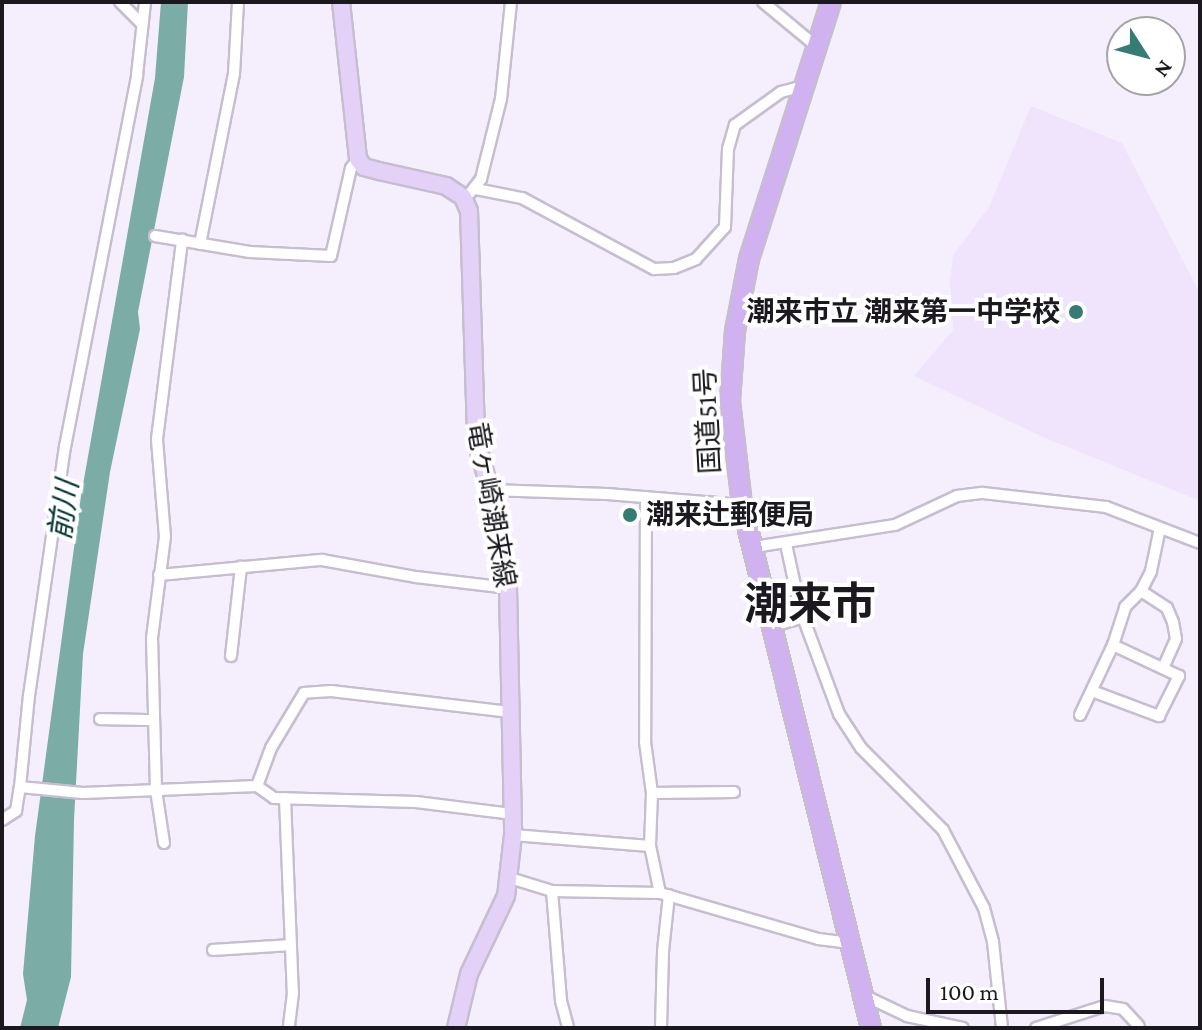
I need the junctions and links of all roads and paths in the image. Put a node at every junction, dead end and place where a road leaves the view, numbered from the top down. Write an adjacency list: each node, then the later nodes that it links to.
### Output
1 (120, 2): 8 (street)
2 (145, 2): 8 (street)
3 (238, 2): 15 (street)
4 (341, 2): 11 (main road)
5 (511, 2): 12 (street)
6 (763, 2): 9 (street)
7 (831, 2): 9 (highway, 国道51号)
8 (142, 24): 38 (street)
9 (816, 46): 10 (highway, 国道51号)
10 (803, 86): 12 (street); 18 (highway, 国道51号)
11 (358, 159): 12 (main road); 15 (street)
12 (469, 193): 16 (main road, 竜ヶ崎潮来線)
13 (155, 236): 14 (street)
14 (182, 240): 15 (street); 24 (street)
15 (200, 244)
16 (490, 490): 17 (street); 25 (main road, 竜ヶ崎潮来線)
17 (646, 497): 18 (street); 41 (street)
18 (742, 505): 22 (highway, 国道51号)
19 (1160, 528): 20 (street); 21 (street); 26 (street)
20 (1200, 543)
21 (786, 544): 22 (street); 27 (street)
22 (754, 547): 28 (highway, 国道51号)
23 (241, 567): 24 (street); 25 (street); 30 (street)
24 (159, 575): 36 (street)
25 (508, 588): 33 (main road, 竜ヶ崎潮来線)
26 (1141, 591): 29 (street); 31 (street)
27 (804, 617): 28 (street); 62 (street)
28 (773, 626): 51 (highway, 国道51号)
29 (1113, 645): 31 (street); 32 (street)
30 (231, 656)
31 (1163, 668): 32 (street)
32 (1092, 691): 34 (street)
33 (510, 712): 37 (street); 43 (main road, 竜ヶ崎潮来線)
34 (1080, 715)
35 (100, 719): 36 (street)
36 (154, 720): 39 (street)
37 (257, 786): 39 (street); 42 (street)
38 (20, 787): 39 (street); 44 (street)
39 (156, 790): 46 (street)
40 (734, 792): 41 (street)
41 (652, 793): 47 (street)
42 (285, 798): 43 (street); 52 (street)
43 (513, 814): 45 (main road, 竜ヶ崎潮来線)
44 (2, 820)
45 (513, 835): 47 (street); 48 (main road, 竜ヶ崎潮来線)
46 (164, 843)
47 (650, 846): 50 (street)
48 (510, 878): 49 (street); 57 (main road, 竜ヶ崎潮来線)
49 (552, 891): 50 (street); 58 (street)
50 (665, 894): 51 (street); 59 (street)
51 (849, 943): 54 (highway, 国道51号)
52 (291, 945): 53 (street); 56 (street)
53 (213, 950)
54 (863, 995): 60 (highway, 国道51号); 61 (street)
55 (1139, 1026): 63 (street)
56 (289, 1028)
57 (456, 1028)
58 (568, 1028)
59 (661, 1028)
60 (871, 1028)
61 (963, 1028)
62 (1002, 1028)
63 (1036, 1028)

